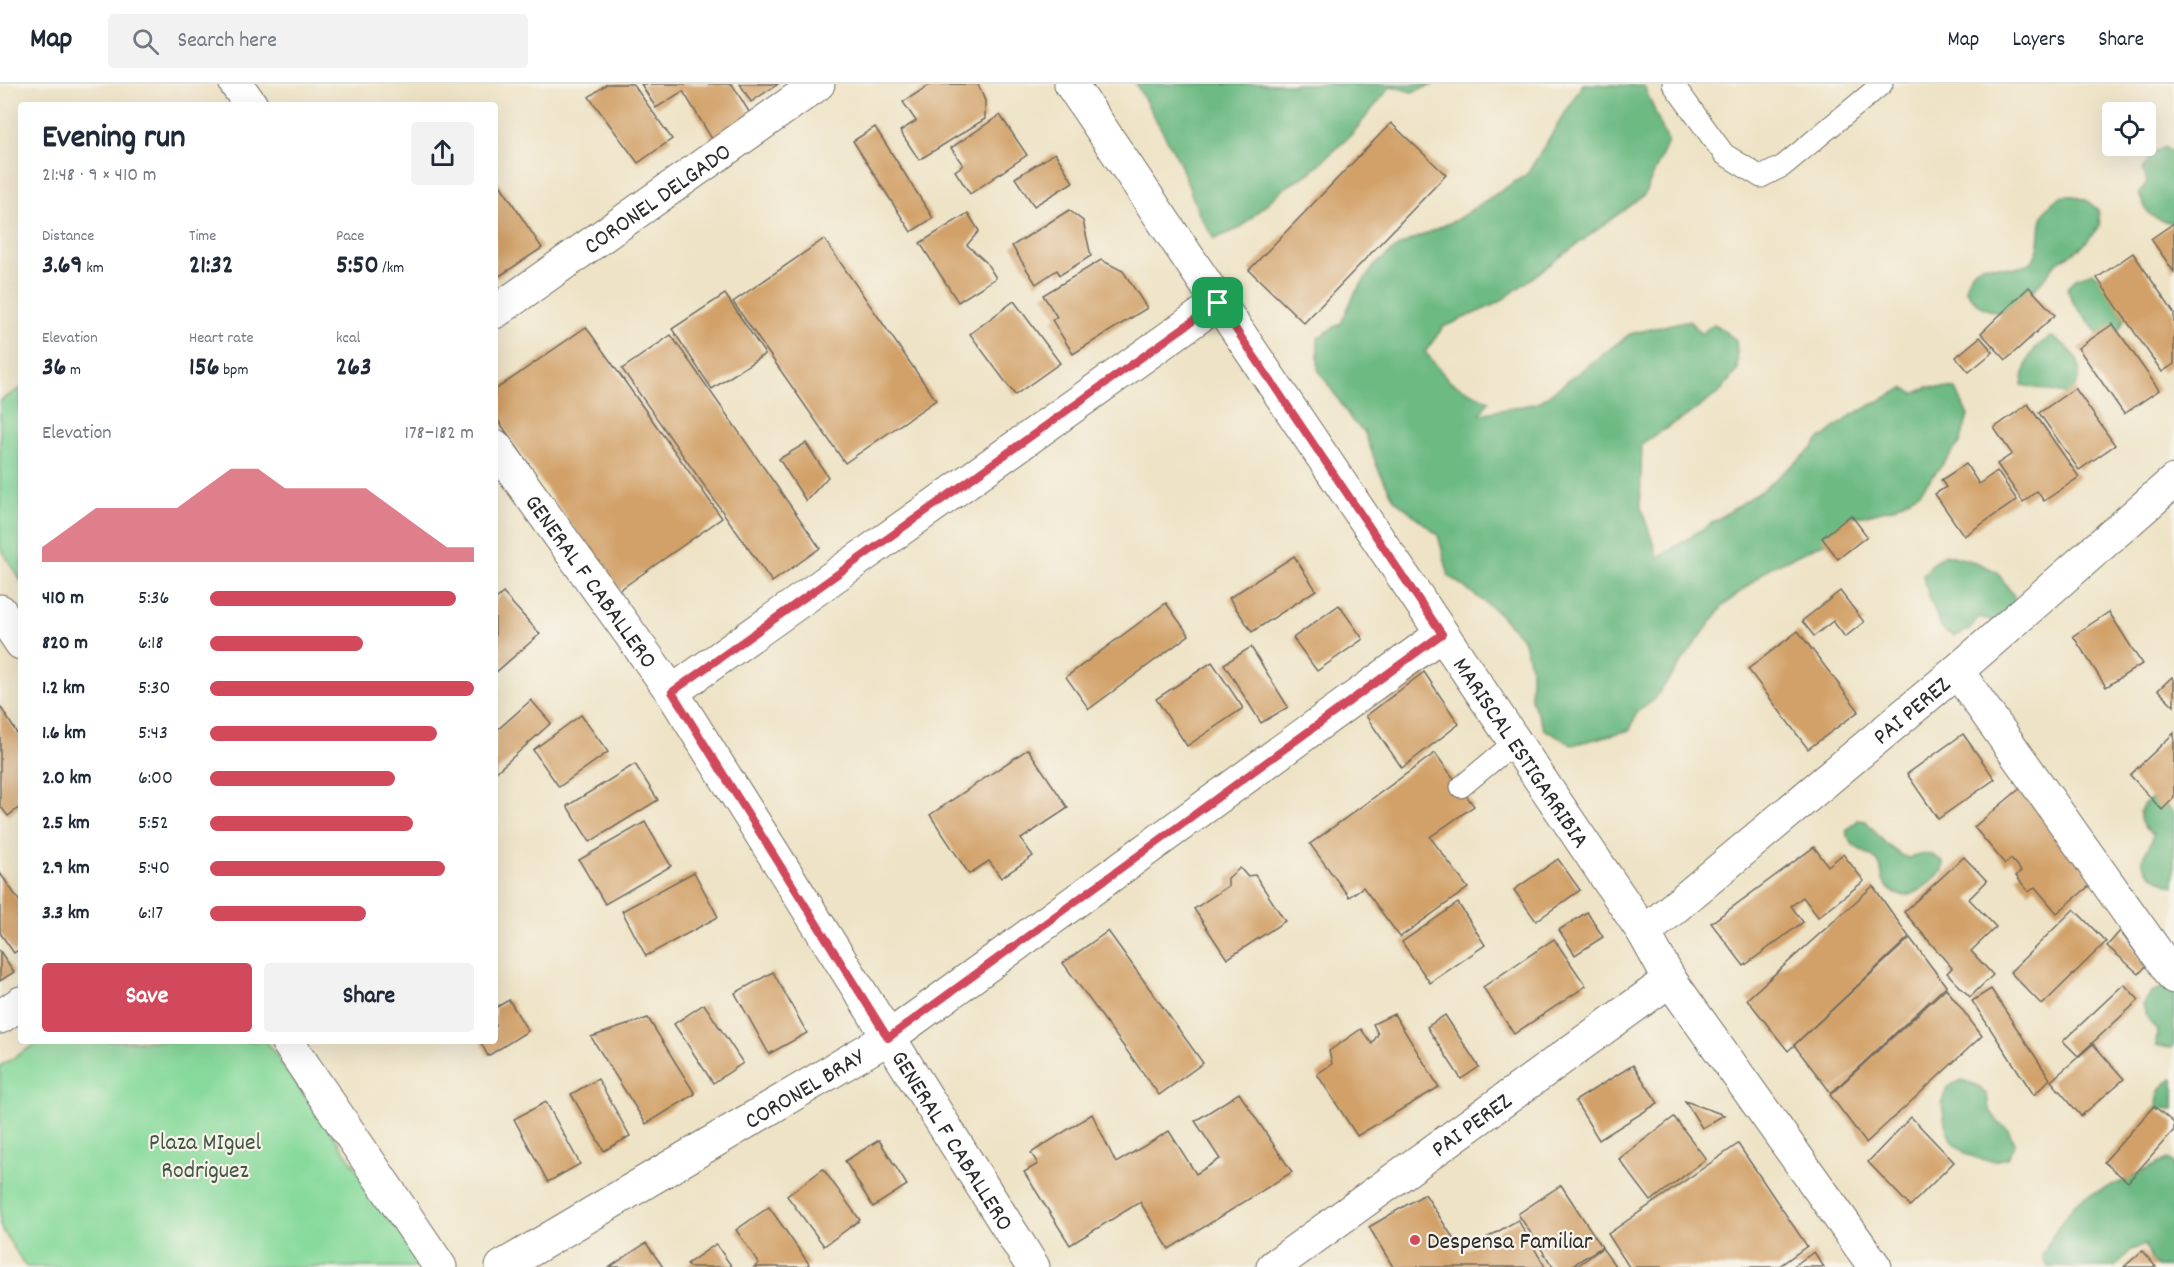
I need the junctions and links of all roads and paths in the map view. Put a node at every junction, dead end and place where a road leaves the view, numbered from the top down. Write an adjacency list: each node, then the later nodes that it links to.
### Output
1 (236, 84): 6 (street)
2 (818, 84): 8 (street, CORONEL DELGADO)
3 (1071, 84): 7 (street, MARISCAL ESTIGARRIBIA)
4 (1673, 84): 5 (lane)
5 (1882, 84)
6 (249, 102)
7 (1218, 303): 12 (street, MARISCAL ESTIGARRIBIA); 15 (street)
8 (498, 310)
9 (498, 450): 15 (street, GENERAL F CABALLERO)
10 (2174, 482): 14 (street, PAI PEREZ)
11 (0, 612): 13 (street)
12 (1442, 634): 16 (street, MARISCAL ESTIGARRIBIA); 23 (street, CORONEL BRAY)
13 (18, 639)
14 (1957, 671): 18 (street, PAI PEREZ); 19 (street)
15 (672, 692): 23 (street, GENERAL F CABALLERO)
16 (1515, 742): 17 (lane); 18 (street, MARISCAL ESTIGARRIBIA)
17 (1461, 787)
18 (1644, 933): 20 (street, MARISCAL ESTIGARRIBIA)
19 (2174, 977)
20 (1671, 980): 28 (street, PAI PEREZ); 29 (street, MARISCAL ESTIGARRIBIA)
21 (18, 1006): 22 (street)
22 (0, 1017)
23 (888, 1038): 26 (street, CORONEL BRAY); 27 (street, GENERAL F CABALLERO)
24 (289, 1044): 25 (street)
25 (440, 1267)
26 (502, 1267)
27 (1033, 1267)
28 (1273, 1267)
29 (1875, 1267)

